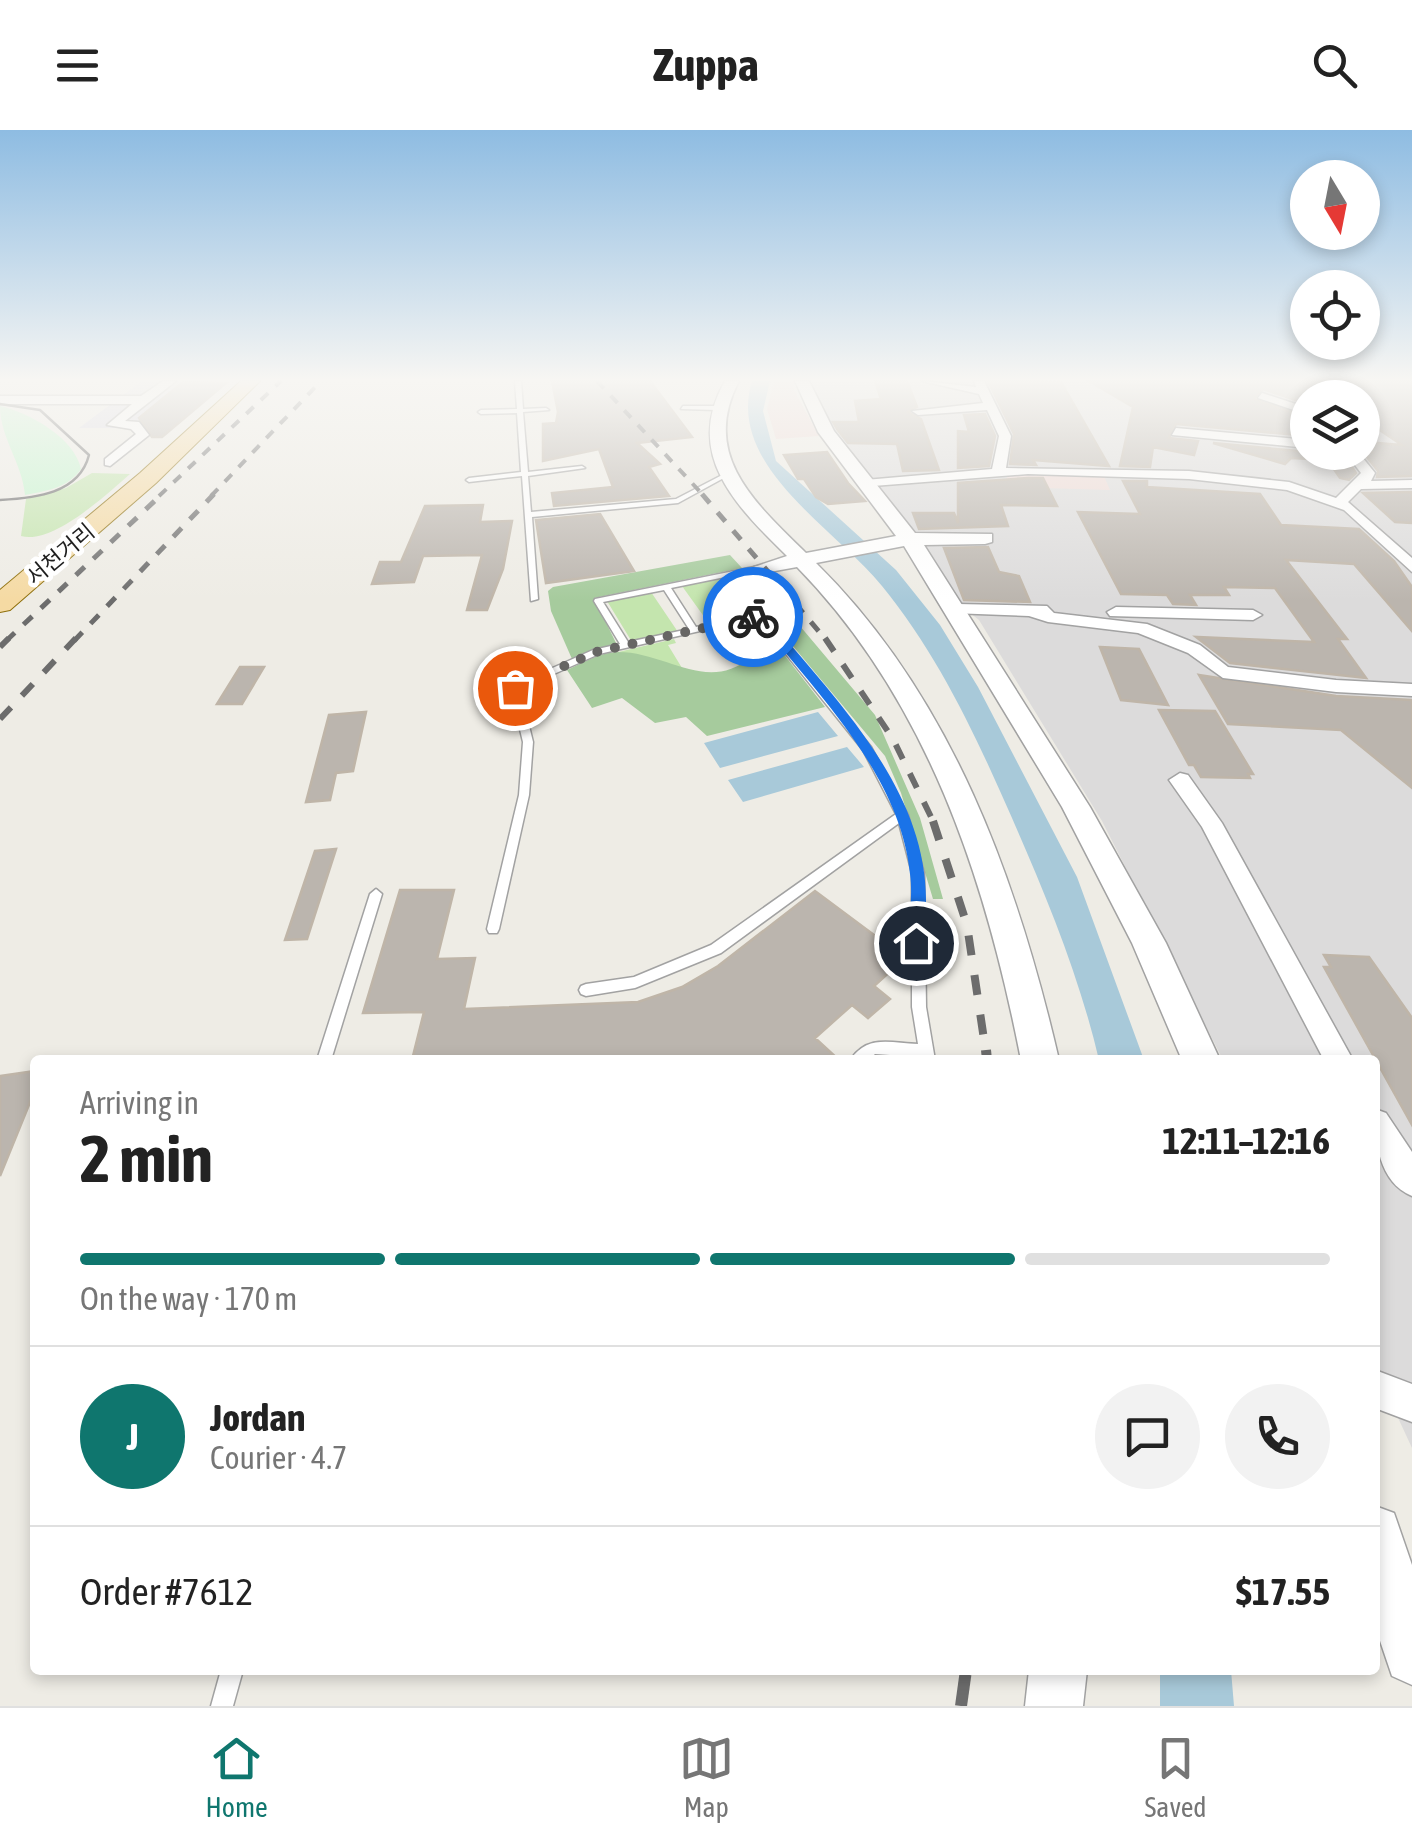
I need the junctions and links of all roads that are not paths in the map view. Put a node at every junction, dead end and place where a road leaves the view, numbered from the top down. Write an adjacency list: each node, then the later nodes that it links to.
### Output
1 (119, 455): 7 (street)
2 (173, 455): 27 (main road, 서천거리)
3 (525, 455): 12 (lane)
4 (722, 455): 11 (street)
5 (843, 455): 14 (street)
6 (1004, 455): 9 (street)
7 (110, 462)
8 (582, 468): 12 (lane)
9 (999, 470): 14 (street); 17 (street)
10 (1365, 470): 15 (street)
11 (728, 474): 18 (lane); 21 (street)
12 (527, 475): 13 (lane); 18 (lane)
13 (469, 480)
14 (865, 484): 20 (street)
15 (1362, 484): 16 (street); 17 (street)
16 (1412, 484)
17 (1340, 502): 22 (street)
18 (528, 515): 26 (lane)
19 (985, 538): 20 (street)
20 (898, 541): 21 (street); 28 (street)
21 (805, 559): 23 (street); 44 (street)
22 (1412, 566)
23 (764, 567): 24 (lane)
24 (727, 574): 25 (lane); 30 (lane)
25 (666, 587): 32 (lane); 33 (lane)
26 (534, 599)
27 (0, 604)
28 (956, 609): 29 (street); 45 (street)
29 (1029, 610): 31 (street); 34 (street)
30 (760, 615): 32 (lane); 36 (lane)
31 (1253, 615)
32 (694, 630): 33 (lane)
33 (625, 645): 38 (lane)
34 (1412, 690)
35 (1180, 780): 46 (street)
36 (902, 814): 39 (lane); 43 (lane)
37 (376, 894): 40 (lane)
38 (494, 930)
39 (586, 990)
40 (326, 1055)
41 (863, 1055): 42 (lane)
42 (920, 1055)
43 (927, 1055)
44 (1039, 1055)
45 (1199, 1055)
46 (1336, 1055)
47 (1380, 1131): 48 (street)
48 (1412, 1180)
49 (1380, 1392): 50 (street)
50 (1412, 1403)
51 (1390, 1553): 52 (street)
52 (1412, 1656)
53 (231, 1675): 55 (lane)
54 (1057, 1675): 56 (street)
55 (222, 1706)
56 (1054, 1706)

